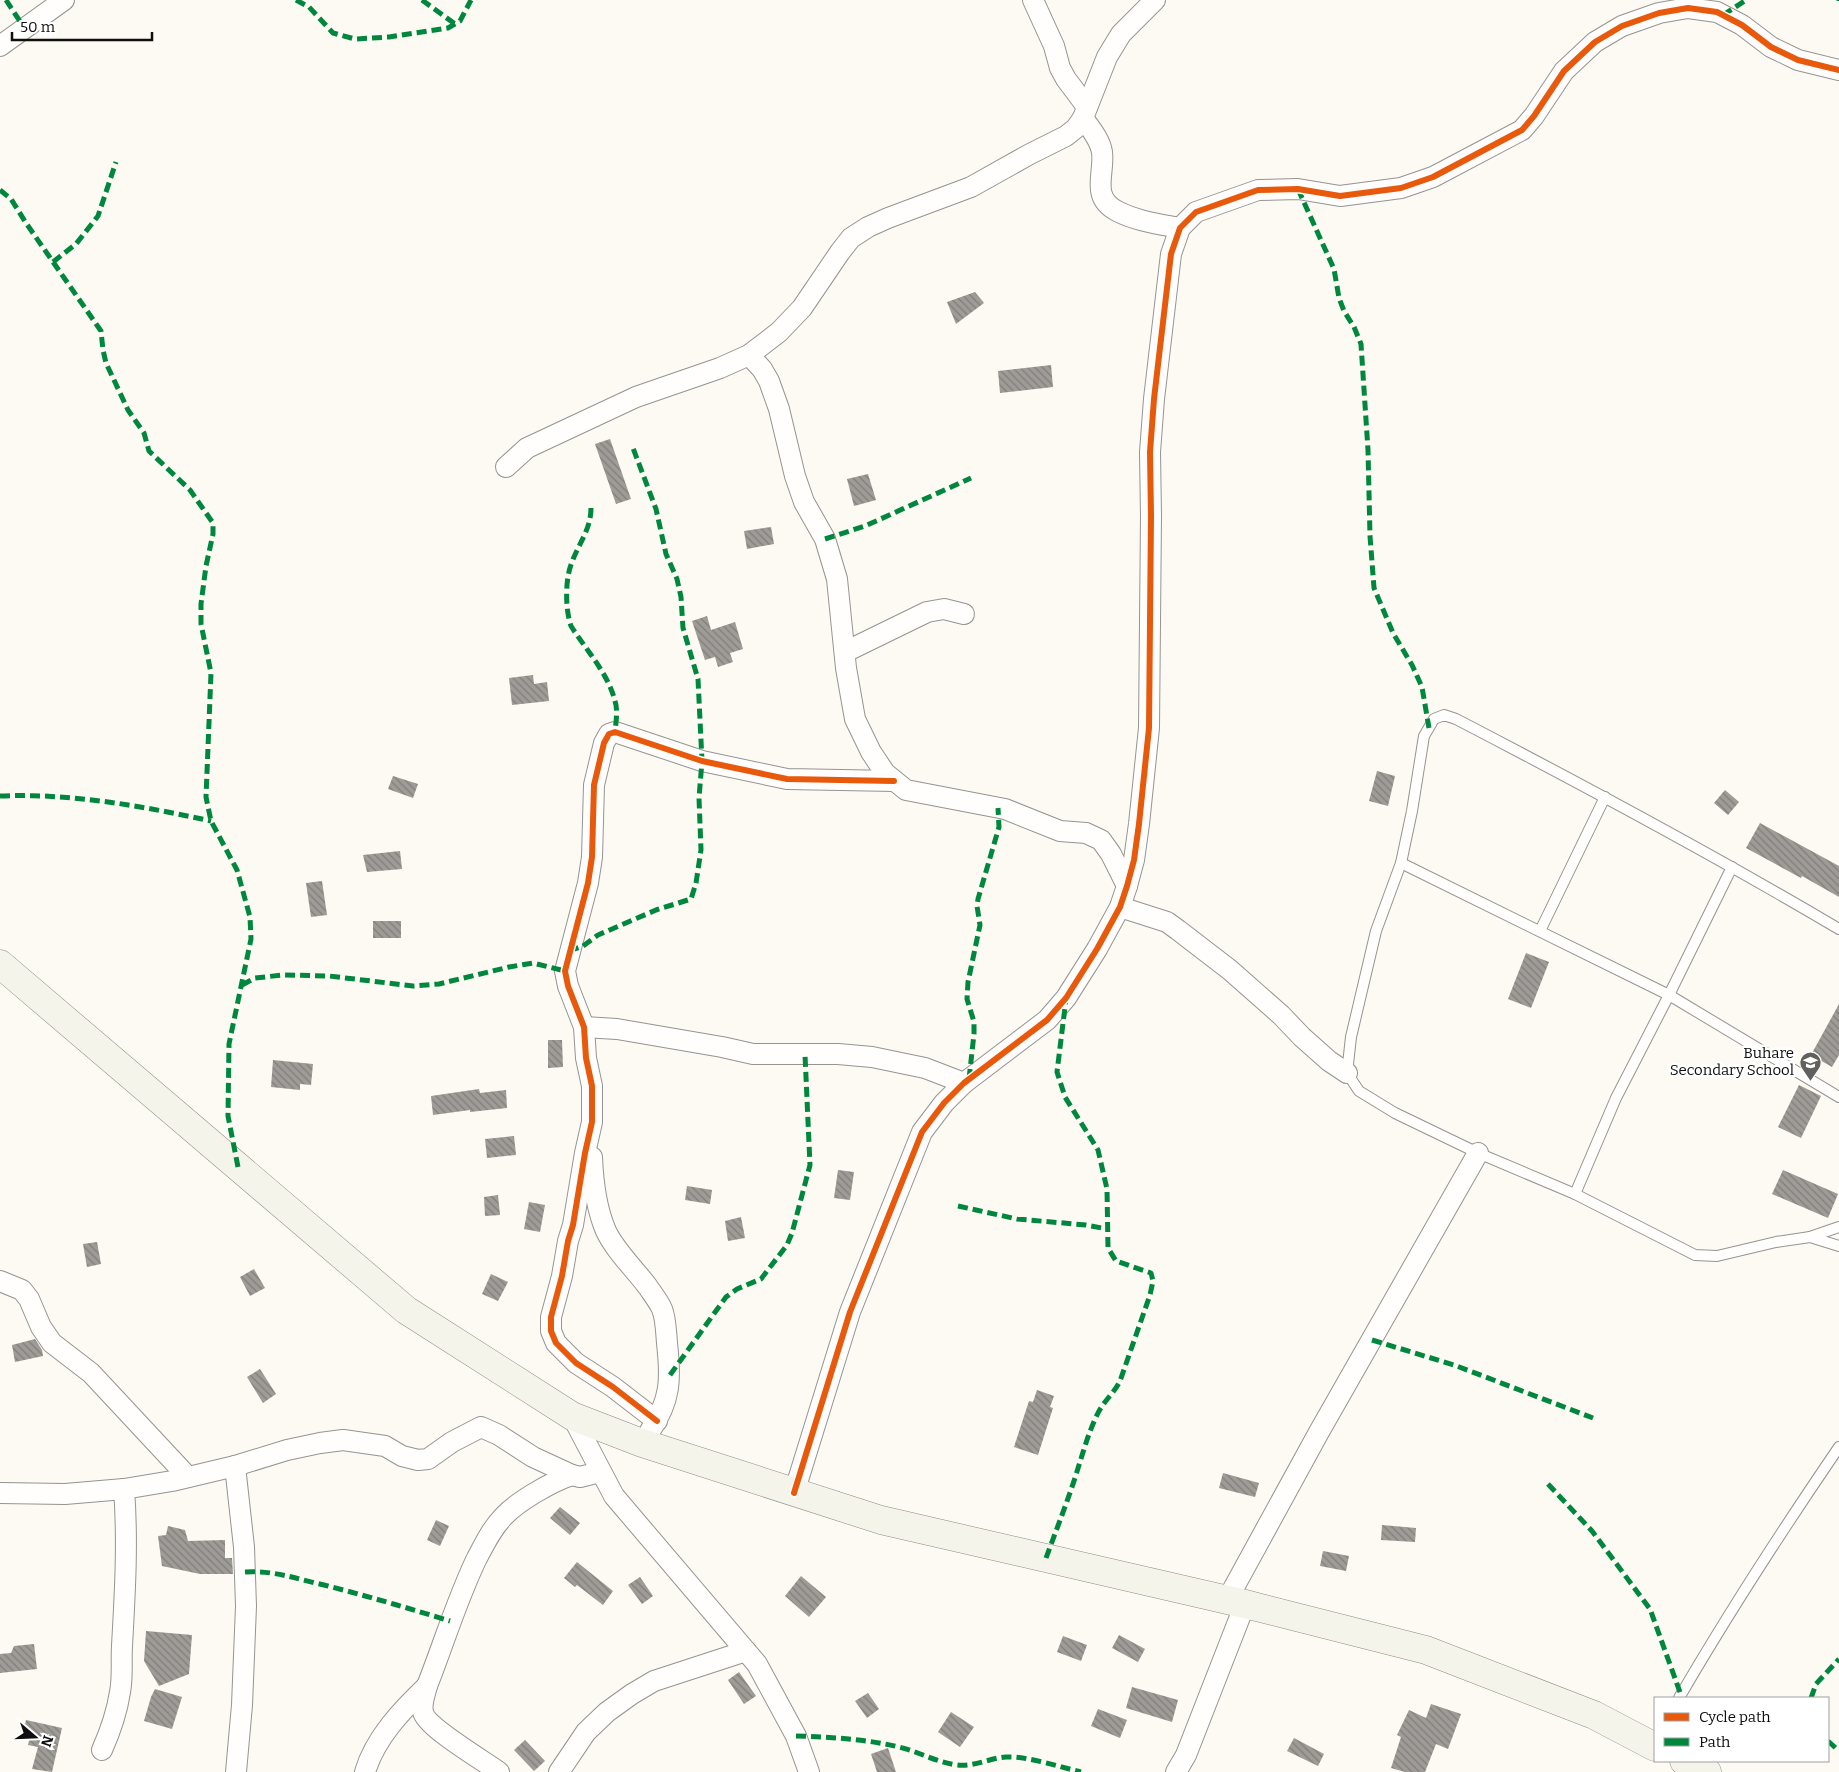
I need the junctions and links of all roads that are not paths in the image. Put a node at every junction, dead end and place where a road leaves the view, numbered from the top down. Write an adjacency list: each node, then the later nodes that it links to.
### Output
1 (64, 0): 4 (street)
2 (1033, 0): 6 (street)
3 (1155, 0): 6 (street)
4 (0, 46)
5 (1839, 70): 7 (street)
6 (1085, 112): 7 (street); 8 (street)
7 (1180, 228): 16 (street)
8 (749, 355): 9 (street); 11 (street)
9 (506, 467)
10 (964, 614): 11 (street)
11 (845, 652): 12 (street)
12 (894, 781): 16 (street); 22 (street)
13 (1605, 797): 14 (lane); 15 (lane); 19 (lane)
14 (1401, 863): 19 (lane); 23 (lane)
15 (1732, 867): 18 (lane); 21 (lane)
16 (1128, 886): 17 (street)
17 (1120, 907): 23 (street); 24 (street)
18 (1839, 929)
19 (1540, 931): 21 (lane)
20 (0, 964): 33 (main road)
21 (1669, 995): 25 (lane); 28 (lane)
22 (584, 1027): 24 (street); 26 (street)
23 (1347, 1073): 27 (lane)
24 (964, 1083): 42 (street)
25 (1839, 1097)
26 (592, 1122): 34 (street); 34 (street)
27 (1478, 1153): 28 (lane); 43 (street)
28 (1575, 1194): 30 (lane)
29 (1839, 1227): 30 (lane)
30 (1810, 1236): 31 (lane)
31 (1839, 1246)
32 (0, 1281): 39 (street)
33 (572, 1416): 34 (main road); 37 (street)
34 (649, 1432): 42 (main road)
35 (1839, 1447): 46 (lane)
36 (235, 1466): 38 (street); 39 (street); 49 (street)
37 (600, 1472): 38 (street); 44 (street)
38 (572, 1475): 45 (street)
39 (188, 1477): 40 (street)
40 (124, 1489): 41 (street); 48 (street)
41 (0, 1493)
42 (794, 1493): 43 (main road)
43 (1236, 1602): 47 (main road); 54 (street)
44 (746, 1651): 52 (street); 53 (street)
45 (427, 1686): 50 (street); 51 (street)
46 (1680, 1697)
47 (1654, 1744)
48 (102, 1750)
49 (236, 1772)
50 (365, 1772)
51 (498, 1772)
52 (559, 1772)
53 (809, 1772)
54 (1176, 1772)

